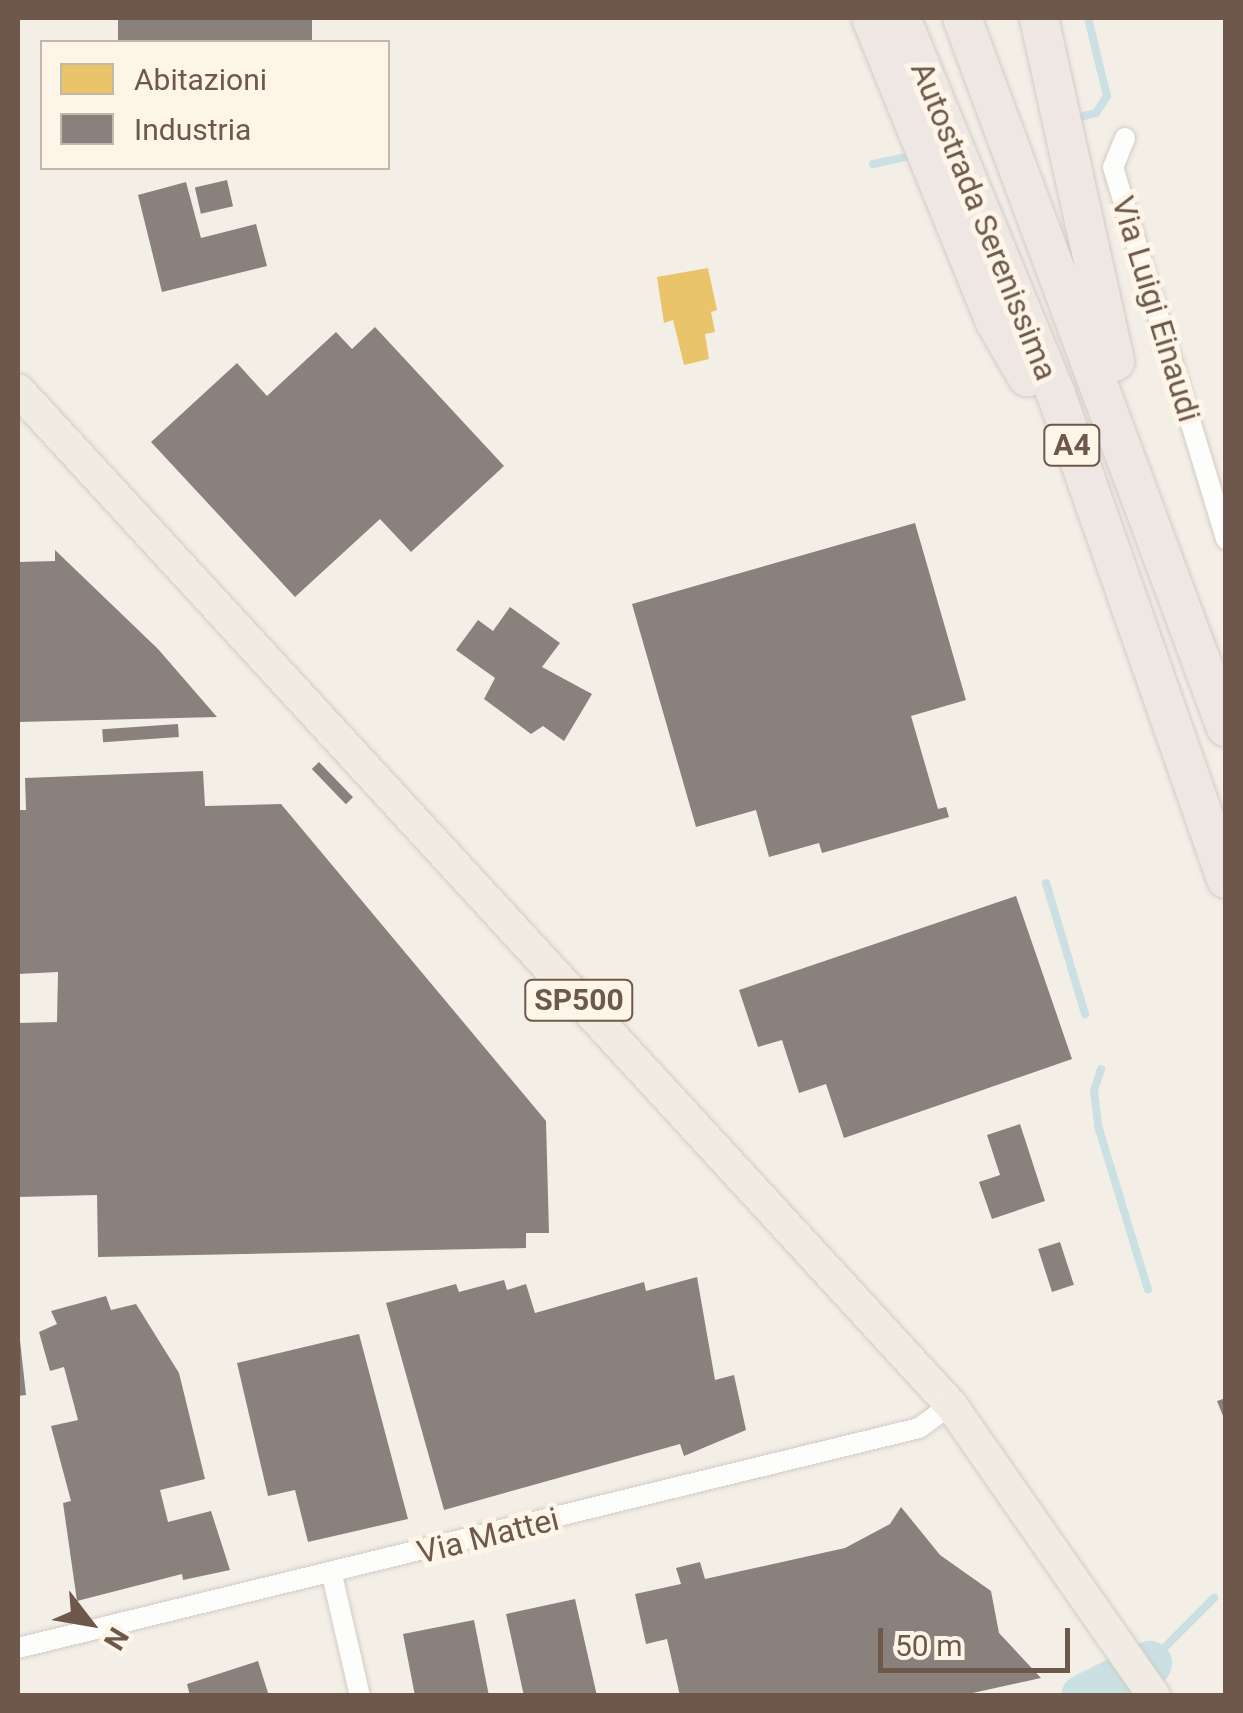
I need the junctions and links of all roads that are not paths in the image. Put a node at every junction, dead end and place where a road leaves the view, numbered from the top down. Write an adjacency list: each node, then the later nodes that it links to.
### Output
1 (872, 18): 7 (highway)
2 (901, 18): 7 (highway, Autostrada Serenissima / A4)
3 (962, 18): 8 (highway, Autostrada Serenissima / A4)
4 (1039, 18): 8 (highway)
5 (1125, 138): 9 (street, Via Luigi Einaudi)
6 (18, 390): 12 (main road, SP500)
7 (1079, 464): 11 (highway, Autostrada Serenissima / A4)
8 (1136, 478): 10 (highway, Autostrada Serenissima / A4)
9 (1226, 539)
10 (1226, 728)
11 (1226, 879)
12 (952, 1405): 13 (street, Via Mattei); 16 (main road, SP500)
13 (332, 1575): 14 (street, Via Mattei); 15 (street)
14 (18, 1648)
15 (360, 1696)
16 (1154, 1696)

